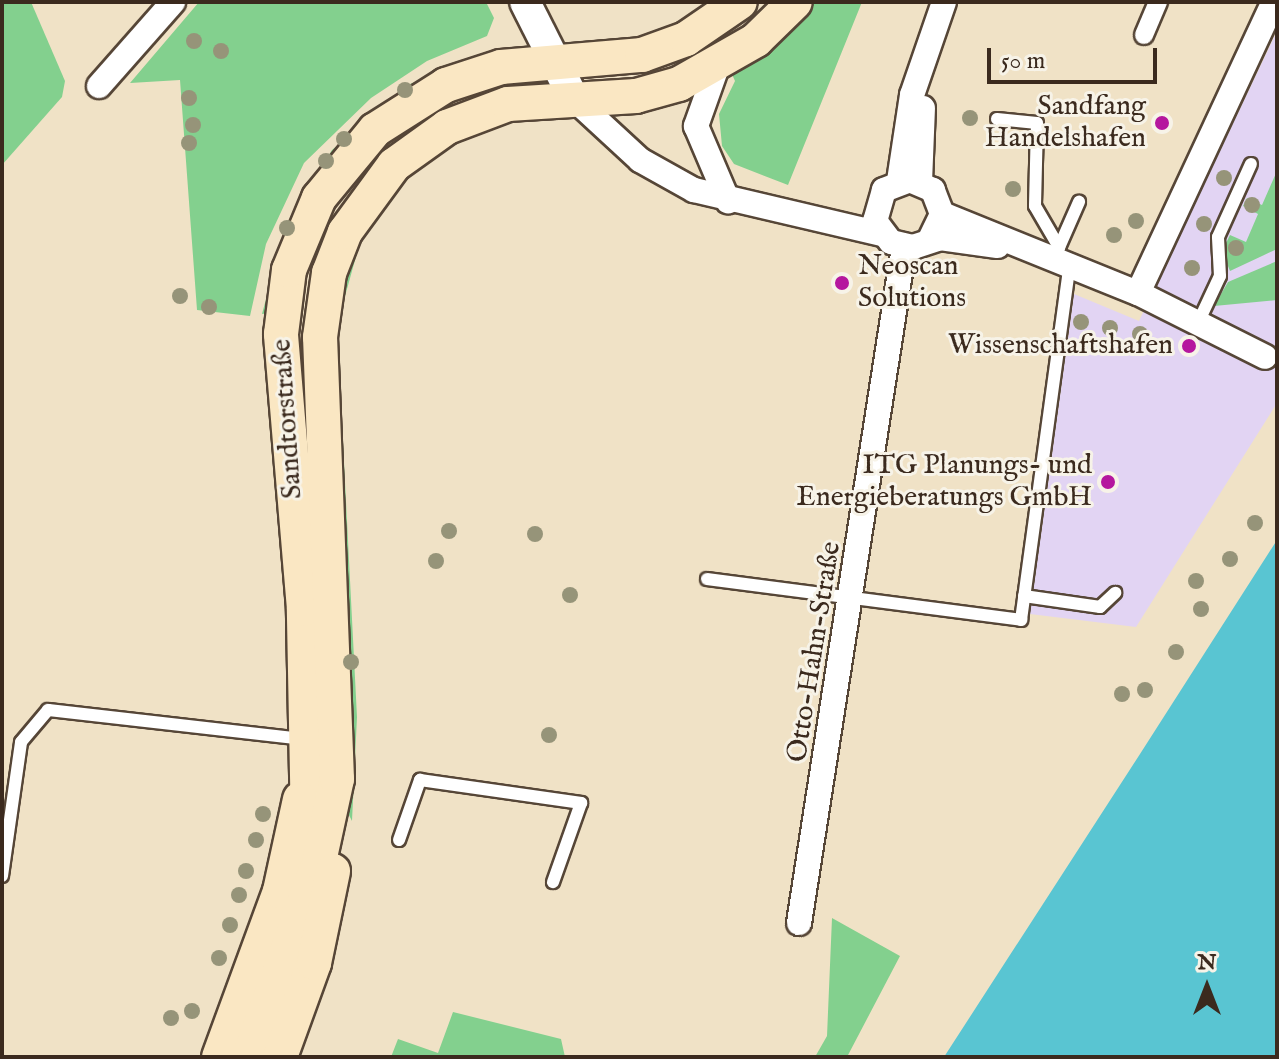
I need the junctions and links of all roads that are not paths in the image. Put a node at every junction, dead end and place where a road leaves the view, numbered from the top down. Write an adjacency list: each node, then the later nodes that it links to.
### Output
1 (173, 2): 11 (street)
2 (525, 2): 9 (street)
3 (740, 2): 9 (main road, Sandtorstraße)
4 (795, 2): 10 (main road, Sandtorstraße)
5 (944, 2): 15 (street)
6 (1158, 2): 8 (street)
7 (1274, 2): 25 (street)
8 (1144, 35)
9 (553, 61): 12 (street); 32 (main road, Sandtorstraße)
10 (717, 67): 12 (main road, Sandtorstraße); 16 (street)
11 (99, 86)
12 (574, 99): 16 (street); 33 (main road, Sandtorstraße)
13 (997, 119): 24 (lane)
14 (1251, 164): 26 (lane)
15 (910, 181): 18 (street); 19 (street)
16 (728, 201): 20 (street)
17 (1079, 202): 24 (lane)
18 (875, 206): 20 (street); 21 (street)
19 (942, 214): 22 (street); 24 (street)
20 (806, 216): 21 (street)
21 (881, 234): 23 (street)
22 (930, 239): 23 (street); 24 (street)
23 (904, 247): 31 (street, Otto-Hahn-Straße)
24 (1052, 258): 25 (street); 30 (lane)
25 (1138, 293): 26 (street)
26 (1197, 325): 27 (street)
27 (1265, 357)
28 (707, 579): 31 (lane)
29 (1115, 593): 30 (lane)
30 (1024, 596): 31 (lane)
31 (855, 597): 37 (street, Otto-Hahn-Straße)
32 (309, 740): 33 (main road, Sandtorstraße); 35 (lane)
33 (323, 777): 38 (main road); 39 (main road, Sandtorstraße); 40 (main road)
34 (399, 840): 36 (lane)
35 (2, 876)
36 (553, 882)
37 (799, 923)
38 (219, 1057)
39 (249, 1057)
40 (280, 1057)

